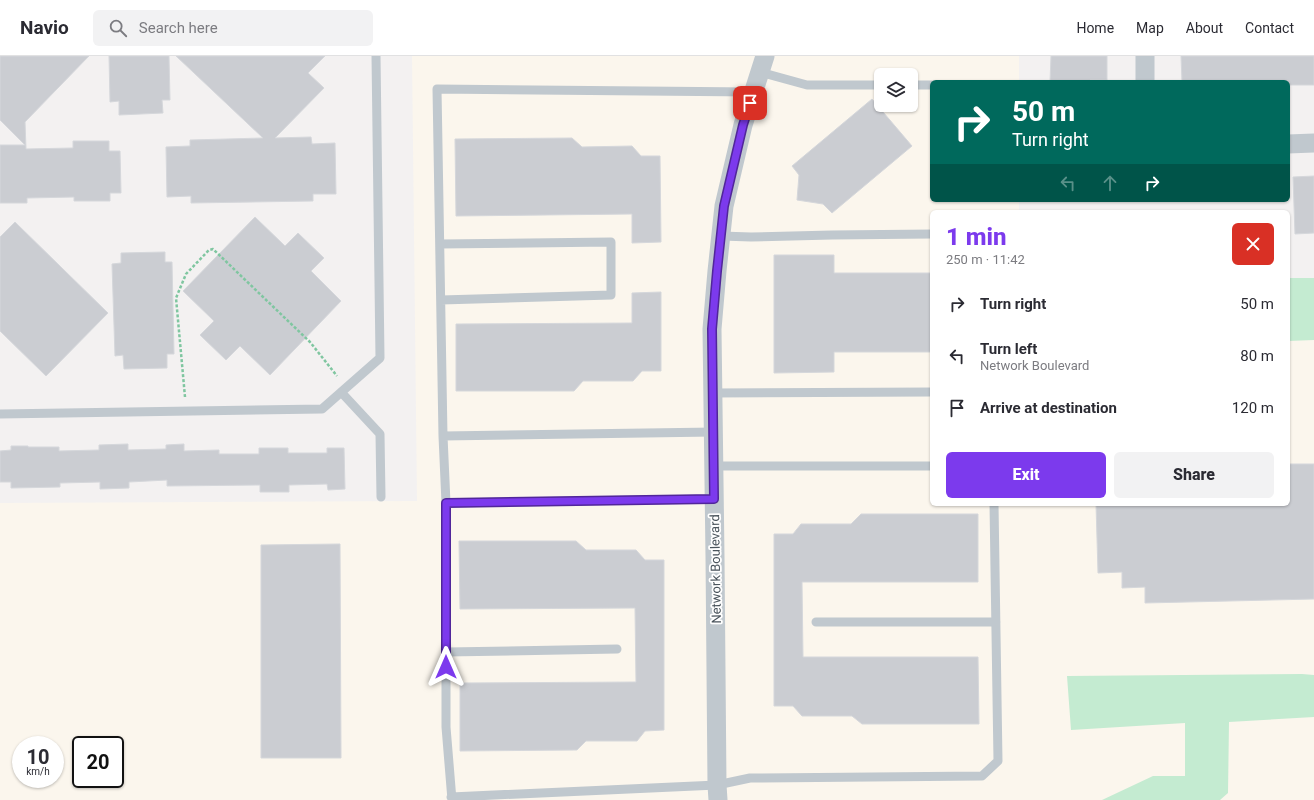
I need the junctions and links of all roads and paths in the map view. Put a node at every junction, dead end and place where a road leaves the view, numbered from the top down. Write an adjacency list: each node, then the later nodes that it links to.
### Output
1 (376, 56): 15 (lane)
2 (1145, 56): 4 (street)
3 (762, 64): 5 (lane); 8 (street, Network Boulevard)
4 (1145, 80)
5 (874, 84)
6 (918, 84): 7 (lane)
7 (930, 84)
8 (753, 92): 12 (street, Network Boulevard); 13 (lane)
9 (1314, 143): 10 (street)
10 (1290, 144)
11 (930, 234): 12 (lane)
12 (721, 236): 17 (street, Network Boulevard)
13 (440, 244): 14 (lane); 14 (lane)
14 (441, 300): 21 (lane)
15 (344, 390): 18 (lane); 18 (path); 24 (lane)
16 (930, 392): 17 (lane)
17 (713, 393): 20 (street, Network Boulevard)
18 (186, 411): 19 (lane)
19 (0, 414)
20 (714, 432): 21 (lane); 22 (street, Network Boulevard)
21 (443, 436): 26 (lane)
22 (714, 466): 23 (lane); 25 (street, Network Boulevard)
23 (930, 466)
24 (381, 497)
25 (714, 499): 26 (lane); 32 (street, Network Boulevard)
26 (446, 503): 31 (lane)
27 (994, 506): 29 (lane)
28 (816, 622): 29 (lane)
29 (996, 622): 32 (lane)
30 (617, 649): 31 (lane)
31 (446, 652): 33 (lane)
32 (718, 792): 33 (lane)
33 (452, 799)

